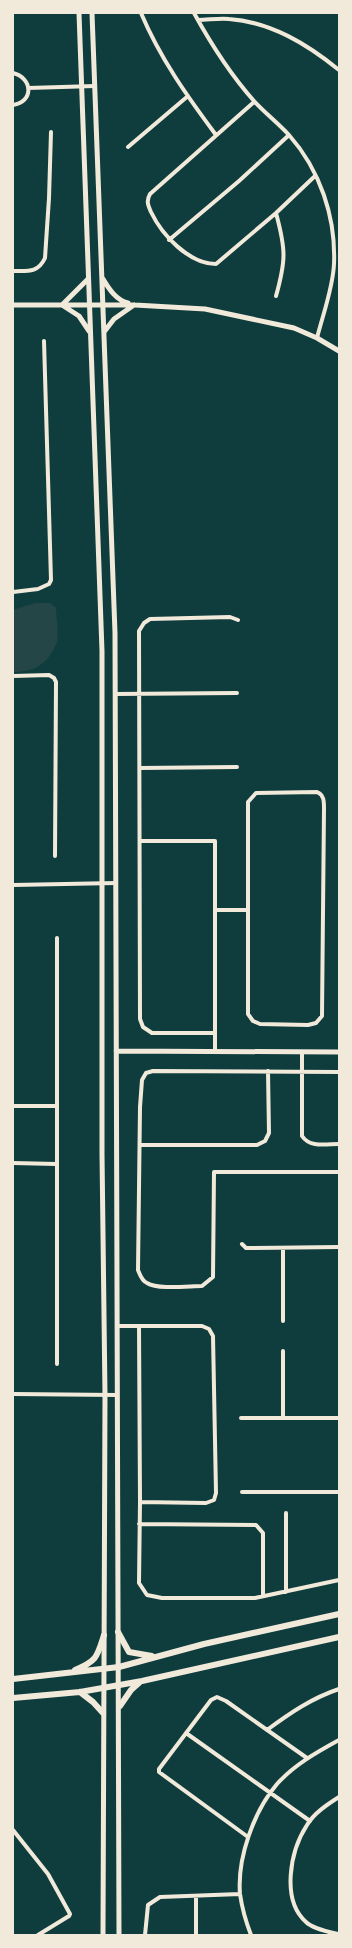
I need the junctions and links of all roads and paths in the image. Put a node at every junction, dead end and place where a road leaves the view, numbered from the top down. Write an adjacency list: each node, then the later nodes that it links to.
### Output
1 (79, 13): 9 (street)
2 (92, 13): 8 (street)
3 (141, 13): 11 (street)
4 (194, 13): 5 (street)
5 (198, 20): 6 (street); 12 (street)
6 (339, 70)
7 (13, 73): 10 (street)
8 (95, 86): 9 (street); 23 (street)
9 (81, 87): 10 (street); 24 (street)
10 (28, 88): 13 (street)
11 (188, 96): 15 (street); 17 (street)
12 (254, 102): 15 (street); 16 (street)
13 (13, 105)
14 (51, 132): 22 (street)
15 (216, 135): 20 (street)
16 (289, 135): 18 (street); 20 (street)
17 (128, 147)
18 (315, 176): 19 (street); 21 (street)
19 (276, 213): 20 (street); 25 (street)
20 (170, 240)
21 (337, 265): 33 (street)
22 (13, 271)
23 (102, 278): 28 (street); 30 (street)
24 (88, 279): 27 (street); 29 (street)
25 (276, 296)
26 (13, 304): 27 (street)
27 (62, 304): 29 (street); 32 (street)
28 (104, 304): 29 (street); 30 (street); 31 (street)
29 (89, 305): 32 (street)
30 (135, 305): 31 (street); 33 (street)
31 (104, 332): 41 (street)
32 (90, 334): 46 (street)
33 (317, 338): 35 (street)
34 (44, 341): 36 (street)
35 (339, 352)
36 (13, 592)
37 (238, 620): 39 (street)
38 (13, 676): 45 (street)
39 (140, 693): 40 (street); 41 (street); 43 (street)
40 (238, 693)
41 (115, 694): 47 (street)
42 (237, 767): 43 (street)
43 (140, 768): 44 (street)
44 (140, 841): 49 (street); 52 (street)
45 (55, 856)
46 (103, 883): 47 (street); 48 (street); 76 (street)
47 (116, 883): 53 (street)
48 (13, 885)
49 (215, 910): 50 (street); 52 (street)
50 (248, 910): 50 (street)
51 (57, 938): 61 (street)
52 (215, 1033): 54 (street)
53 (116, 1051): 54 (street); 71 (street)
54 (215, 1052): 55 (street)
55 (302, 1052): 56 (street); 58 (street)
56 (339, 1052)
57 (268, 1071): 58 (street); 63 (street); 63 (street)
58 (302, 1072): 59 (street); 62 (street)
59 (339, 1072)
60 (13, 1106): 61 (street)
61 (56, 1106): 65 (street)
62 (339, 1144)
63 (140, 1145): 66 (street)
64 (13, 1163): 65 (street)
65 (56, 1164): 74 (street)
66 (339, 1172)
67 (242, 1244): 69 (street)
68 (339, 1247): 69 (street)
69 (283, 1248): 70 (street)
70 (283, 1321)
71 (118, 1326): 72 (street); 77 (street)
72 (139, 1326): 83 (street); 83 (street)
73 (283, 1351): 79 (street)
74 (57, 1364)
75 (13, 1394): 76 (street)
76 (105, 1395): 77 (street); 91 (street)
77 (117, 1395): 90 (street)
78 (241, 1418): 79 (street)
79 (283, 1418): 80 (street)
80 (339, 1418)
81 (242, 1492): 82 (street)
82 (339, 1492)
83 (140, 1502): 85 (street)
84 (286, 1513): 87 (street)
85 (139, 1524): 88 (street); 88 (street)
86 (339, 1580): 87 (street)
87 (286, 1592): 88 (street)
88 (263, 1596)
89 (339, 1614): 93 (main road)
90 (118, 1632): 93 (main road); 94 (street)
91 (104, 1635): 95 (street); 96 (main road)
92 (339, 1637): 98 (main road)
93 (159, 1656): 94 (main road)
94 (119, 1667): 95 (main road); 99 (street)
95 (103, 1669): 96 (main road); 100 (street)
96 (68, 1673): 97 (main road)
97 (13, 1679)
98 (142, 1681): 99 (main road); 104 (main road)
99 (120, 1685): 100 (main road); 104 (street)
100 (103, 1687): 102 (main road); 105 (street)
101 (339, 1689): 106 (street)
102 (80, 1692): 103 (main road); 105 (main road)
103 (13, 1698)
104 (120, 1706): 120 (street)
105 (103, 1713): 119 (street)
106 (267, 1730): 107 (street); 109 (street)
107 (186, 1733): 110 (street); 114 (street)
108 (339, 1740): 109 (street)
109 (307, 1758): 110 (street)
110 (270, 1794): 112 (street); 114 (street)
111 (339, 1797): 112 (street)
112 (310, 1821): 117 (street)
113 (13, 1830): 118 (street)
114 (248, 1837): 115 (street)
115 (240, 1894): 116 (street); 123 (street)
116 (196, 1896): 121 (street); 122 (street)
117 (338, 1934)
118 (38, 1935)
119 (102, 1935)
120 (120, 1935)
121 (145, 1935)
122 (196, 1935)
123 (251, 1935)

